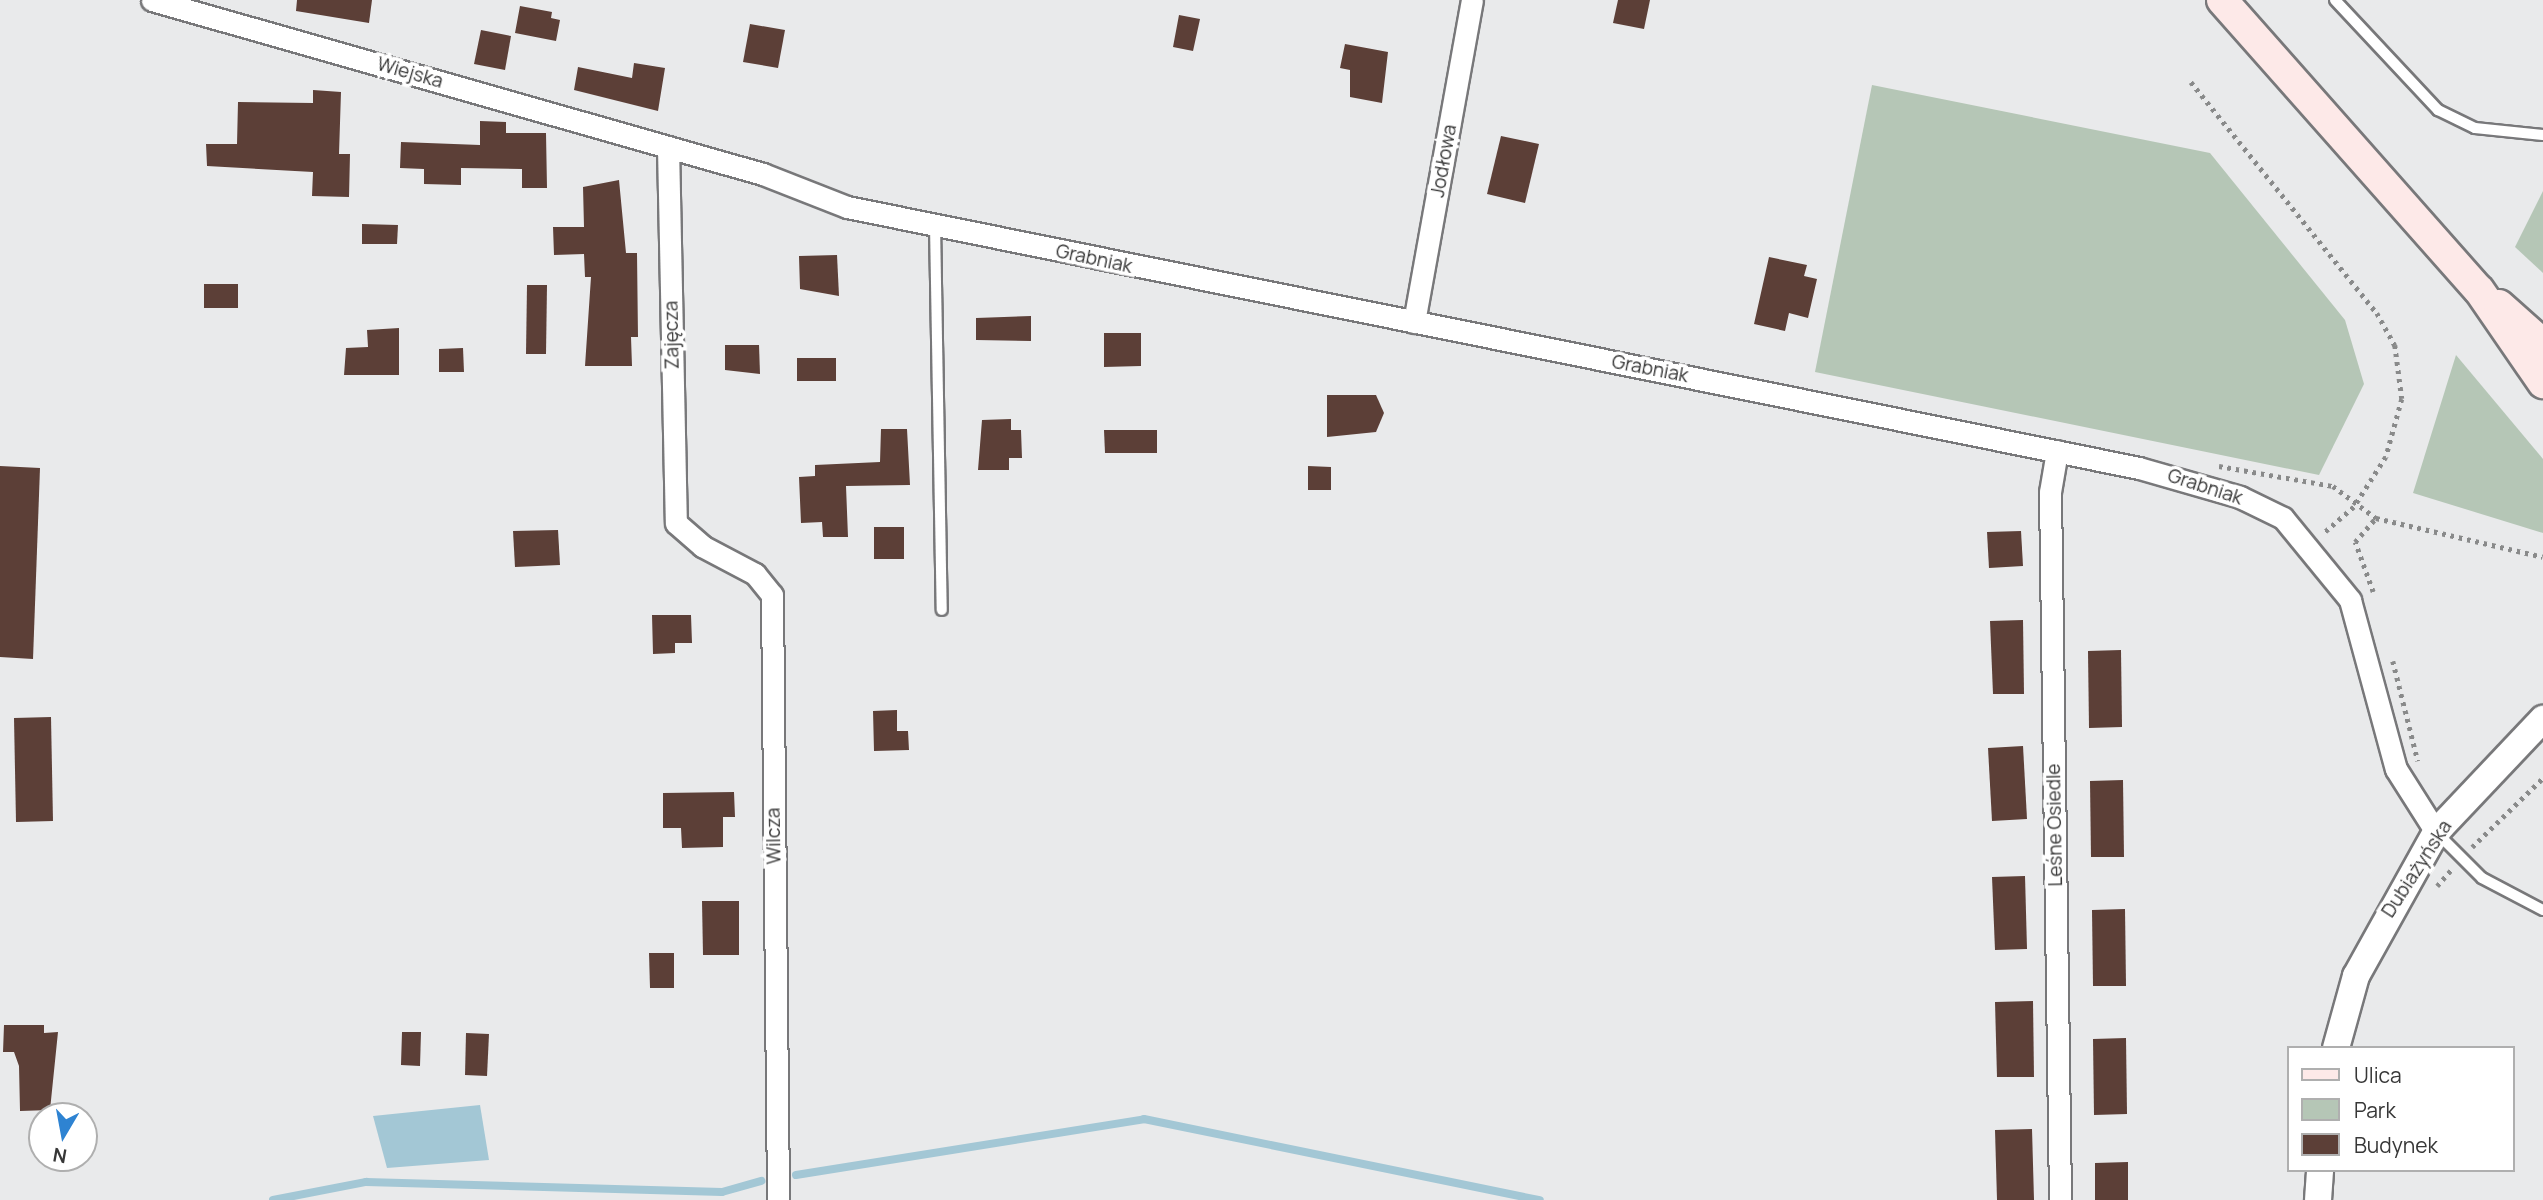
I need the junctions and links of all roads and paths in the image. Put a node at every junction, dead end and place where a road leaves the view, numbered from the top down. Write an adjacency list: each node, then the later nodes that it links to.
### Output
1 (152, 0): 7 (street, Wiejska)
2 (1472, 0): 10 (street, Jodłowa)
3 (2222, 0): 9 (main road)
4 (2335, 0): 6 (lane)
5 (2191, 82): 15 (path)
6 (2543, 135)
7 (668, 147): 8 (street, Grabniak); 17 (street, Zajęcza)
8 (935, 225): 10 (street, Grabniak); 21 (lane)
9 (2479, 290): 11 (main road); 12 (main road)
10 (1414, 322): 13 (street, Grabniak)
11 (2543, 344)
12 (2543, 383)
13 (2057, 451): 14 (street, Grabniak); 33 (street, Leśne Osiedle)
14 (2194, 481): 15 (path); 18 (street, Grabniak)
15 (2359, 501): 16 (path); 18 (path)
16 (2376, 518): 19 (path); 20 (path)
17 (676, 523): 32 (street, Wilcza)
18 (2310, 545): 26 (street, Grabniak)
19 (2543, 557)
20 (2377, 604)
21 (942, 610)
22 (2392, 658): 24 (path)
23 (2543, 719): 26 (street, Dubiażyńska)
24 (2418, 765)
25 (2543, 778): 27 (path)
26 (2436, 832): 27 (lane); 30 (street, Dubiażyńska)
27 (2461, 859): 28 (path); 29 (lane)
28 (2427, 896)
29 (2543, 910)
30 (2337, 1046)
31 (2319, 1172): 34 (street)
32 (778, 1200)
33 (2060, 1200)
34 (2318, 1200)

